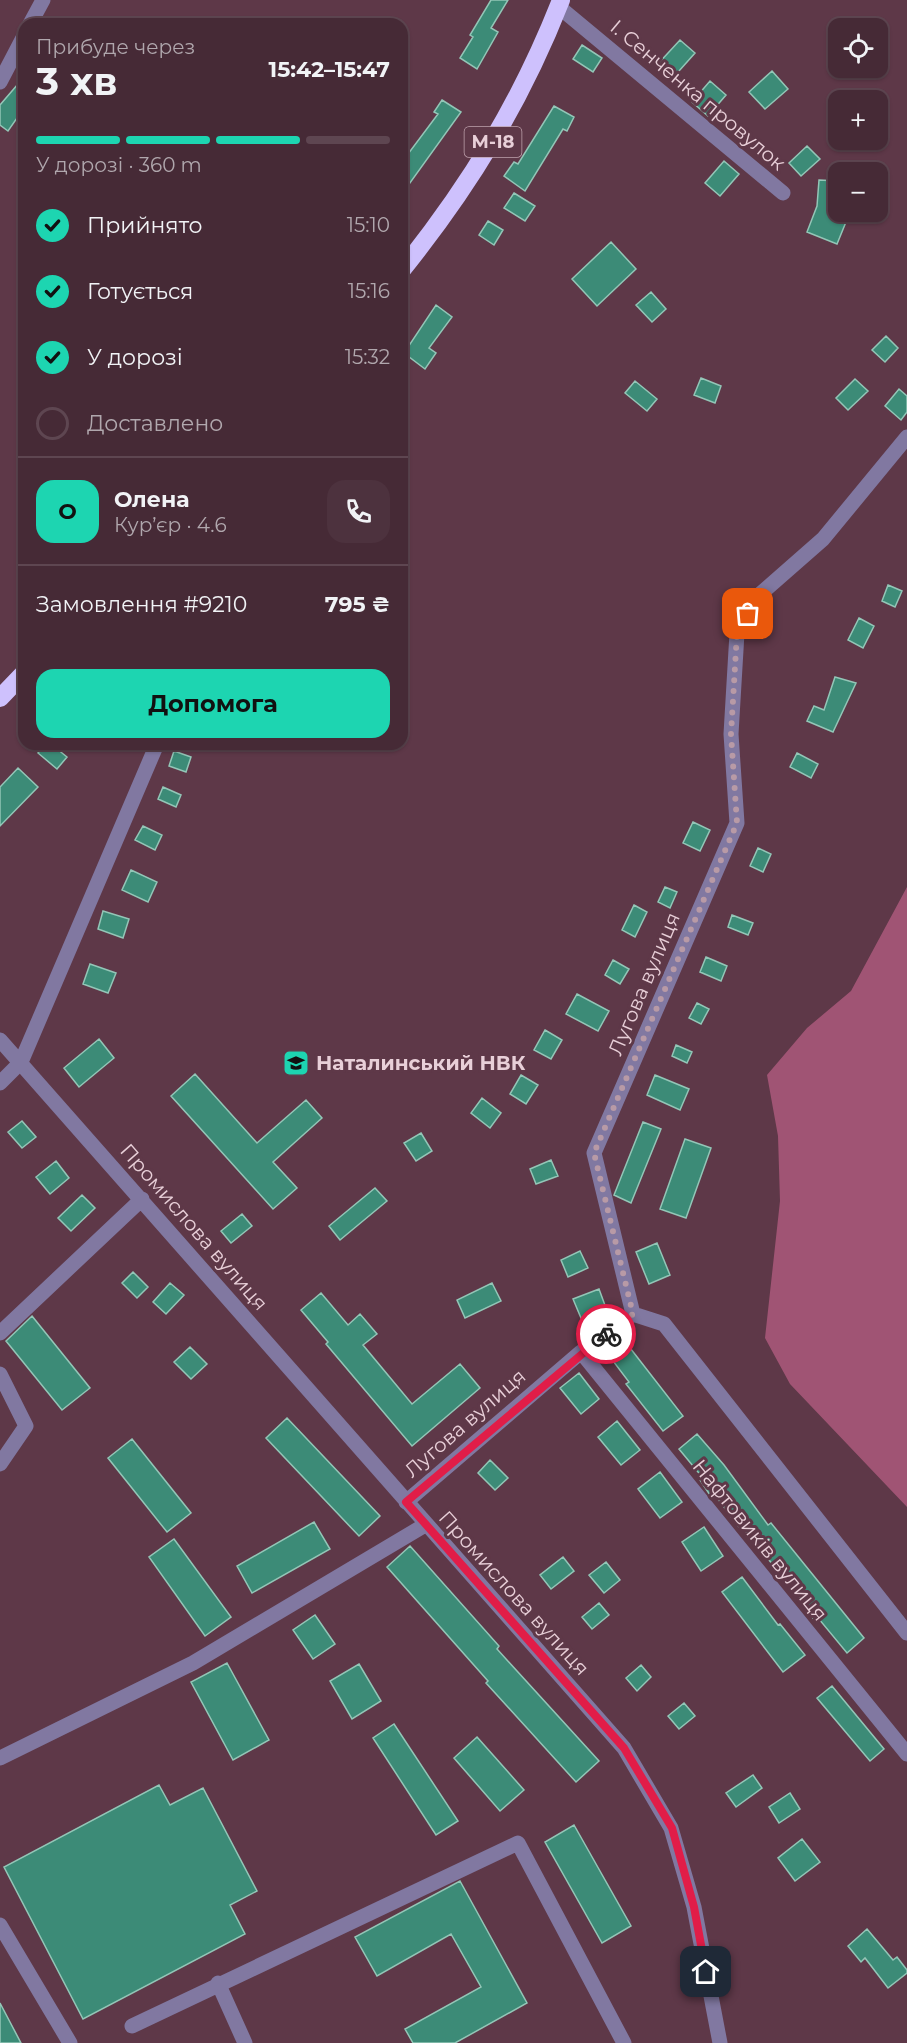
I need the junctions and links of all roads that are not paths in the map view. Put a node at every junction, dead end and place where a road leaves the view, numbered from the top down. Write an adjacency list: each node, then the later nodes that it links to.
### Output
1 (43, 0): 3 (street)
2 (560, 3): 6 (street, І. Сенченка провулок); 7 (highway, М-18)
3 (33, 18)
4 (18, 48): 5 (street)
5 (0, 82)
6 (783, 193)
7 (408, 262)
8 (907, 437): 16 (street, Лугова вулиця)
9 (18, 679): 10 (highway)
10 (0, 698)
11 (154, 750): 13 (street)
12 (0, 1040): 13 (street, Промислова вулиця)
13 (21, 1062): 14 (street); 15 (street, Промислова вулиця)
14 (0, 1083)
15 (142, 1199): 17 (street); 21 (street, Промислова вулиця)
16 (633, 1314): 18 (street, Лугова вулиця); 23 (street)
17 (0, 1333)
18 (581, 1352): 21 (street, Лугова вулиця); 24 (street, Нафтовиків вулиця)
19 (0, 1374): 20 (street)
20 (0, 1464)
21 (406, 1502): 22 (street, Промислова вулиця)
22 (426, 1525): 25 (street); 32 (street, Промислова вулиця)
23 (907, 1633)
24 (907, 1754)
25 (0, 1758)
26 (0, 1925): 29 (street)
27 (218, 1983): 28 (street); 30 (street); 31 (street)
28 (132, 2026)
29 (70, 2043)
30 (245, 2043)
31 (624, 2043)
32 (720, 2043)

